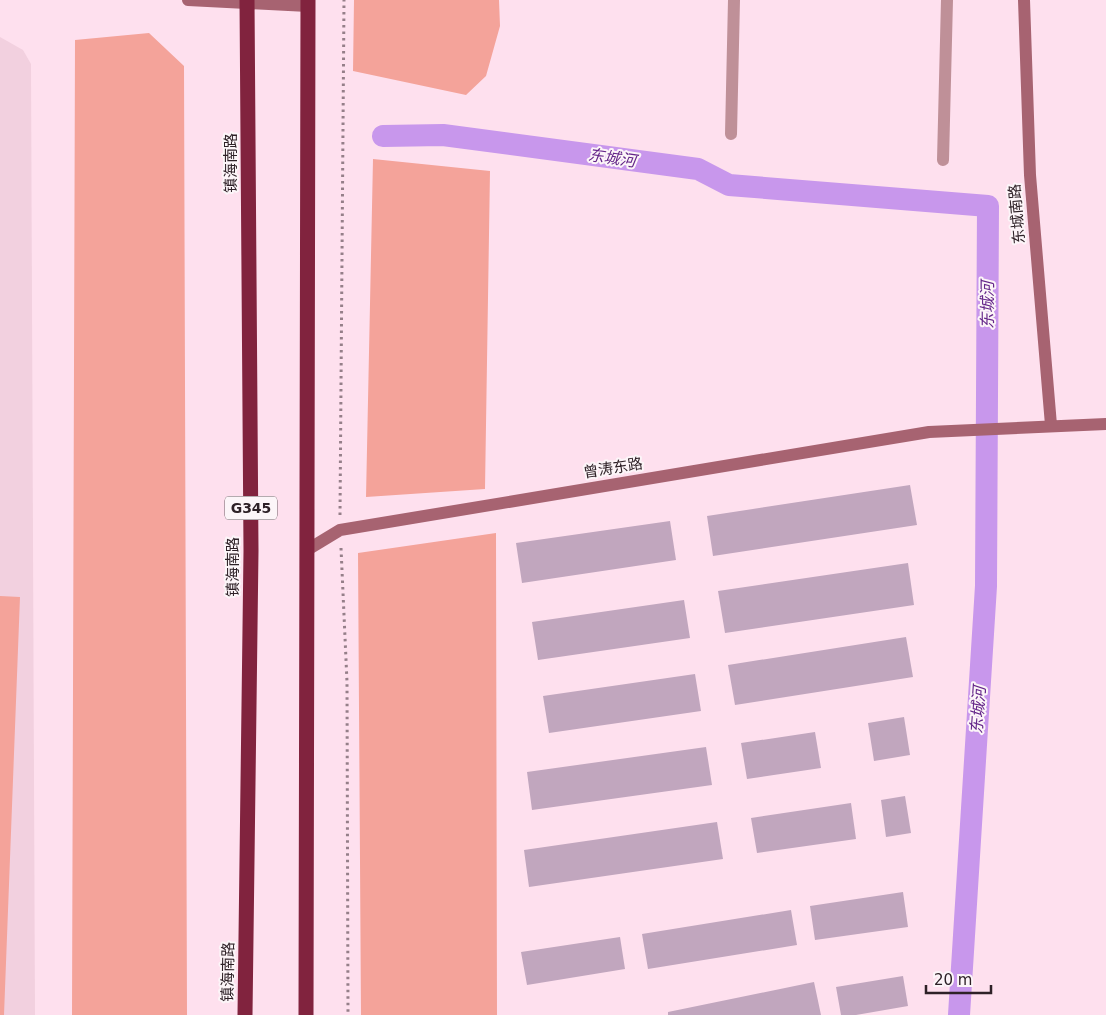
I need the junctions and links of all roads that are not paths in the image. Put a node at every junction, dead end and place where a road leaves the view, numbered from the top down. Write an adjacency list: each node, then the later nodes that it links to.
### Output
1 (188, 0): 5 (street)
2 (734, 0): 7 (street)
3 (947, 0): 8 (street)
4 (1024, 0): 10 (street, 东城南路)
5 (248, 1): 6 (street); 12 (highway, 镇海南路 / G345)
6 (308, 3): 11 (highway)
7 (731, 134)
8 (943, 160)
9 (1106, 424): 10 (street)
10 (1051, 425): 11 (street, 曾涛东路)
11 (307, 550): 13 (highway)
12 (245, 1015)
13 (306, 1015)

